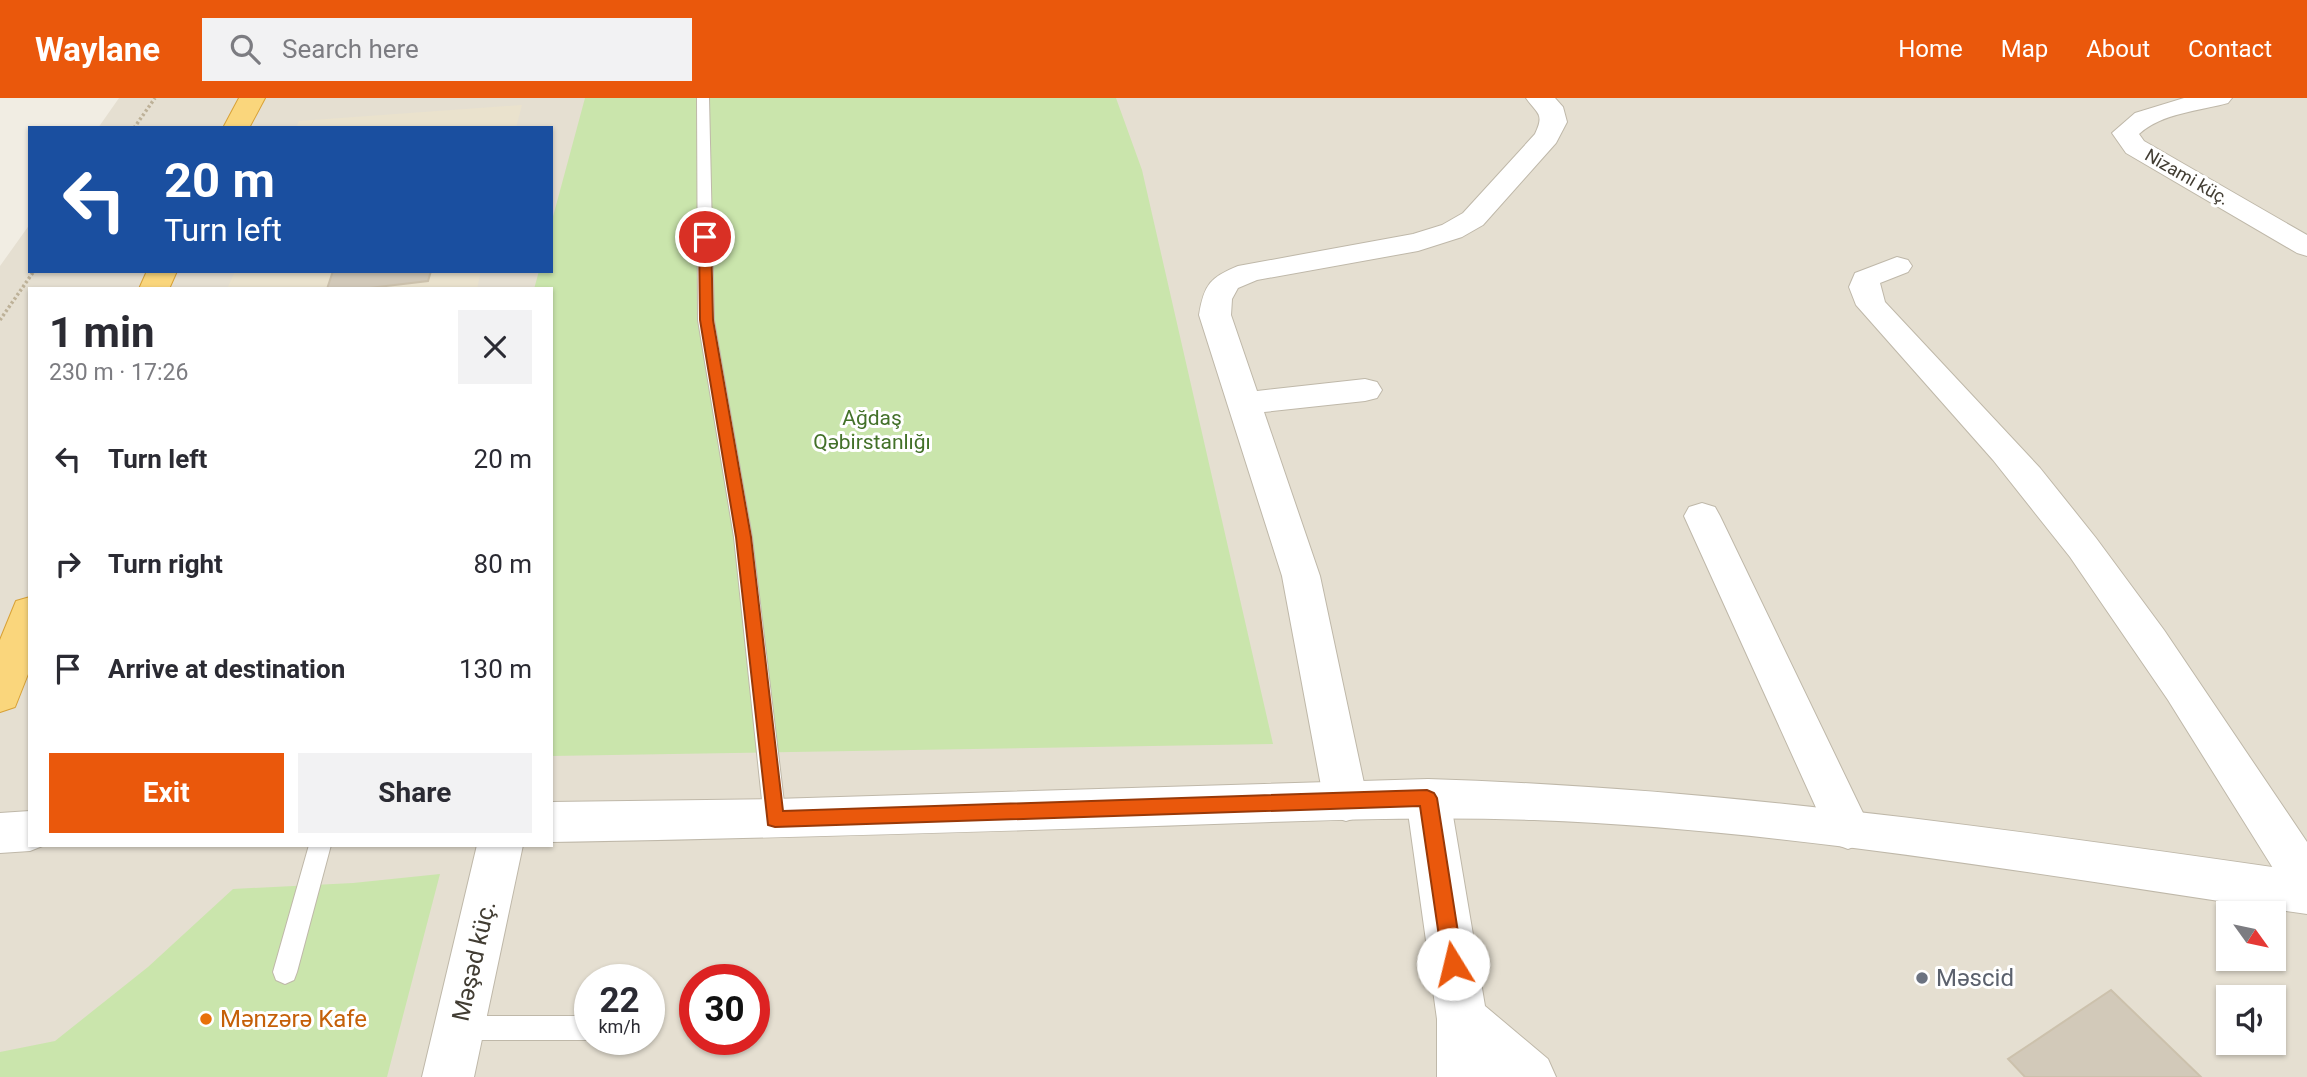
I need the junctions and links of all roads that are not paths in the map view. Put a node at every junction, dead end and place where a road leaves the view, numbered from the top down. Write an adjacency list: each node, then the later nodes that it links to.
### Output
1 (252, 98): 5 (highway)
2 (703, 98): 15 (lane)
3 (1539, 98): 9 (street)
4 (2219, 98): 6 (street, Nizami küç.)
5 (237, 126)
6 (2307, 247)
7 (1897, 266): 22 (street)
8 (1365, 390): 9 (street)
9 (1244, 403): 14 (street)
10 (1702, 516): 17 (street)
11 (28, 618): 12 (highway)
12 (0, 695)
13 (1427, 798): 14 (street); 17 (street); 25 (street)
14 (1346, 802): 15 (street)
15 (775, 819): 16 (street)
16 (553, 822)
17 (1848, 830): 23 (street)
18 (28, 831): 19 (street)
19 (0, 833)
20 (319, 847): 24 (lane)
21 (500, 847): 26 (street, Məşəd küç.)
22 (2307, 882)
23 (2307, 893)
24 (285, 972)
25 (1462, 1019): 29 (street); 30 (street)
26 (458, 1028): 27 (lane); 28 (street, Məşəd küç.)
27 (574, 1028)
28 (447, 1077)
29 (1463, 1077)
30 (1530, 1077)

